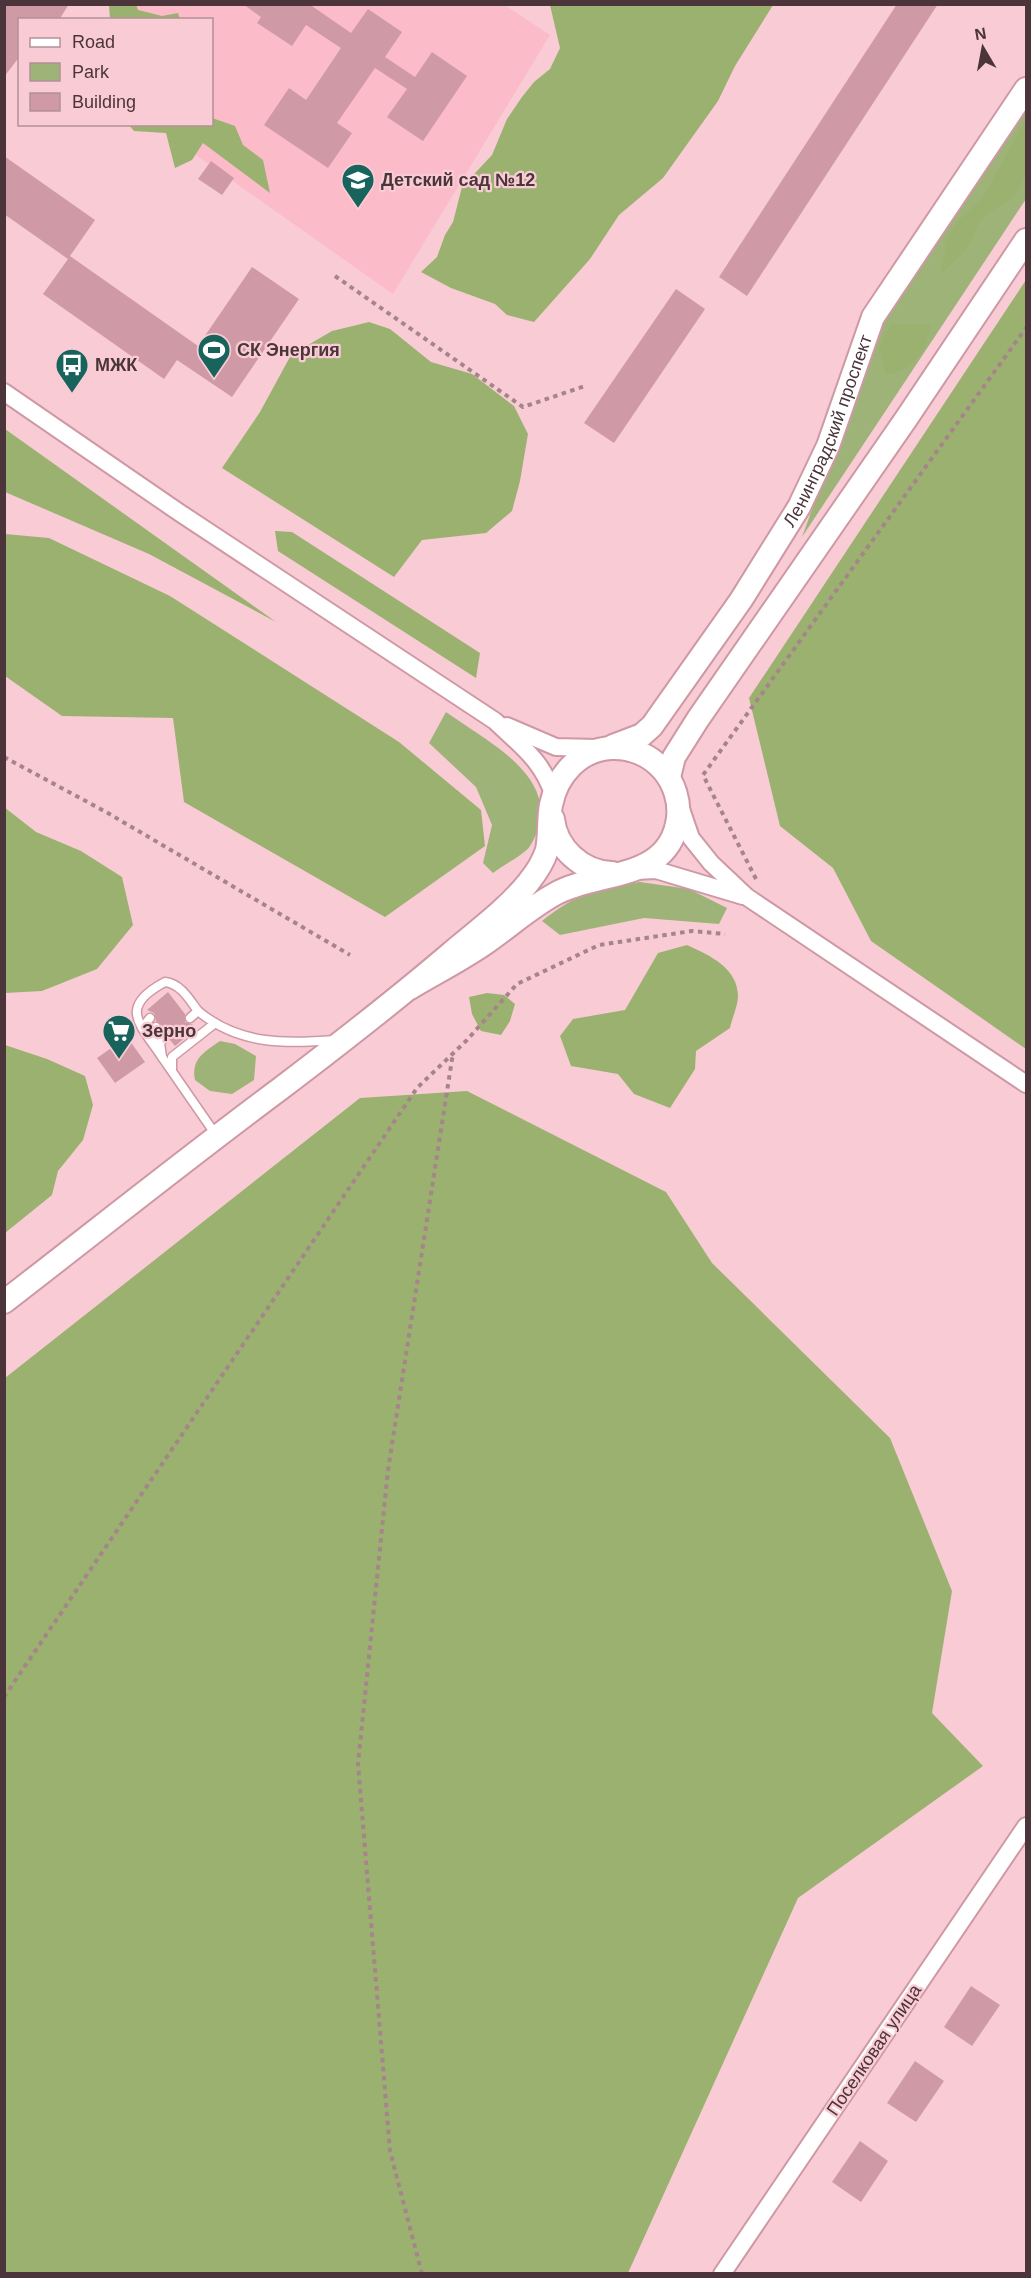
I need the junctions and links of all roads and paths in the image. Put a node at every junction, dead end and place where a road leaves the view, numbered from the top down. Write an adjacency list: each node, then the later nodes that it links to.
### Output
1 (1026, 89): 8 (main road, Ленинградский проспект)
2 (1026, 240): 10 (main road)
3 (335, 276): 5 (path)
4 (1026, 328): 13 (path)
5 (585, 386)
6 (4, 392): 7 (street)
7 (495, 721): 8 (street); 11 (street)
8 (605, 748): 10 (main road); 11 (main road)
9 (4, 757): 16 (path)
10 (673, 787): 12 (main road); 14 (street)
11 (554, 796): 12 (main road); 17 (main road)
12 (625, 872): 14 (street); 17 (main road)
13 (756, 879)
14 (747, 897): 34 (street)
15 (725, 934): 31 (path)
16 (350, 955)
17 (410, 988): 29 (main road)
18 (185, 995): 19 (lane); 20 (lane); 27 (lane)
19 (175, 997)
20 (192, 1003): 21 (lane); 22 (lane)
21 (182, 1005)
22 (198, 1011): 24 (lane); 25 (lane)
23 (150, 1017): 27 (lane)
24 (190, 1018)
25 (213, 1024): 29 (lane); 33 (lane)
26 (156, 1027): 30 (lane)
27 (148, 1035): 30 (lane)
28 (165, 1037): 32 (lane)
29 (347, 1039): 35 (main road)
30 (154, 1046): 32 (lane)
31 (453, 1053): 37 (path); 39 (path)
32 (162, 1057): 33 (lane)
33 (172, 1071): 35 (lane)
34 (1026, 1084)
35 (216, 1136): 36 (main road)
36 (4, 1302)
37 (4, 1697)
38 (1026, 1826): 40 (street, Поселковая улица)
39 (422, 2274)
40 (722, 2274)

